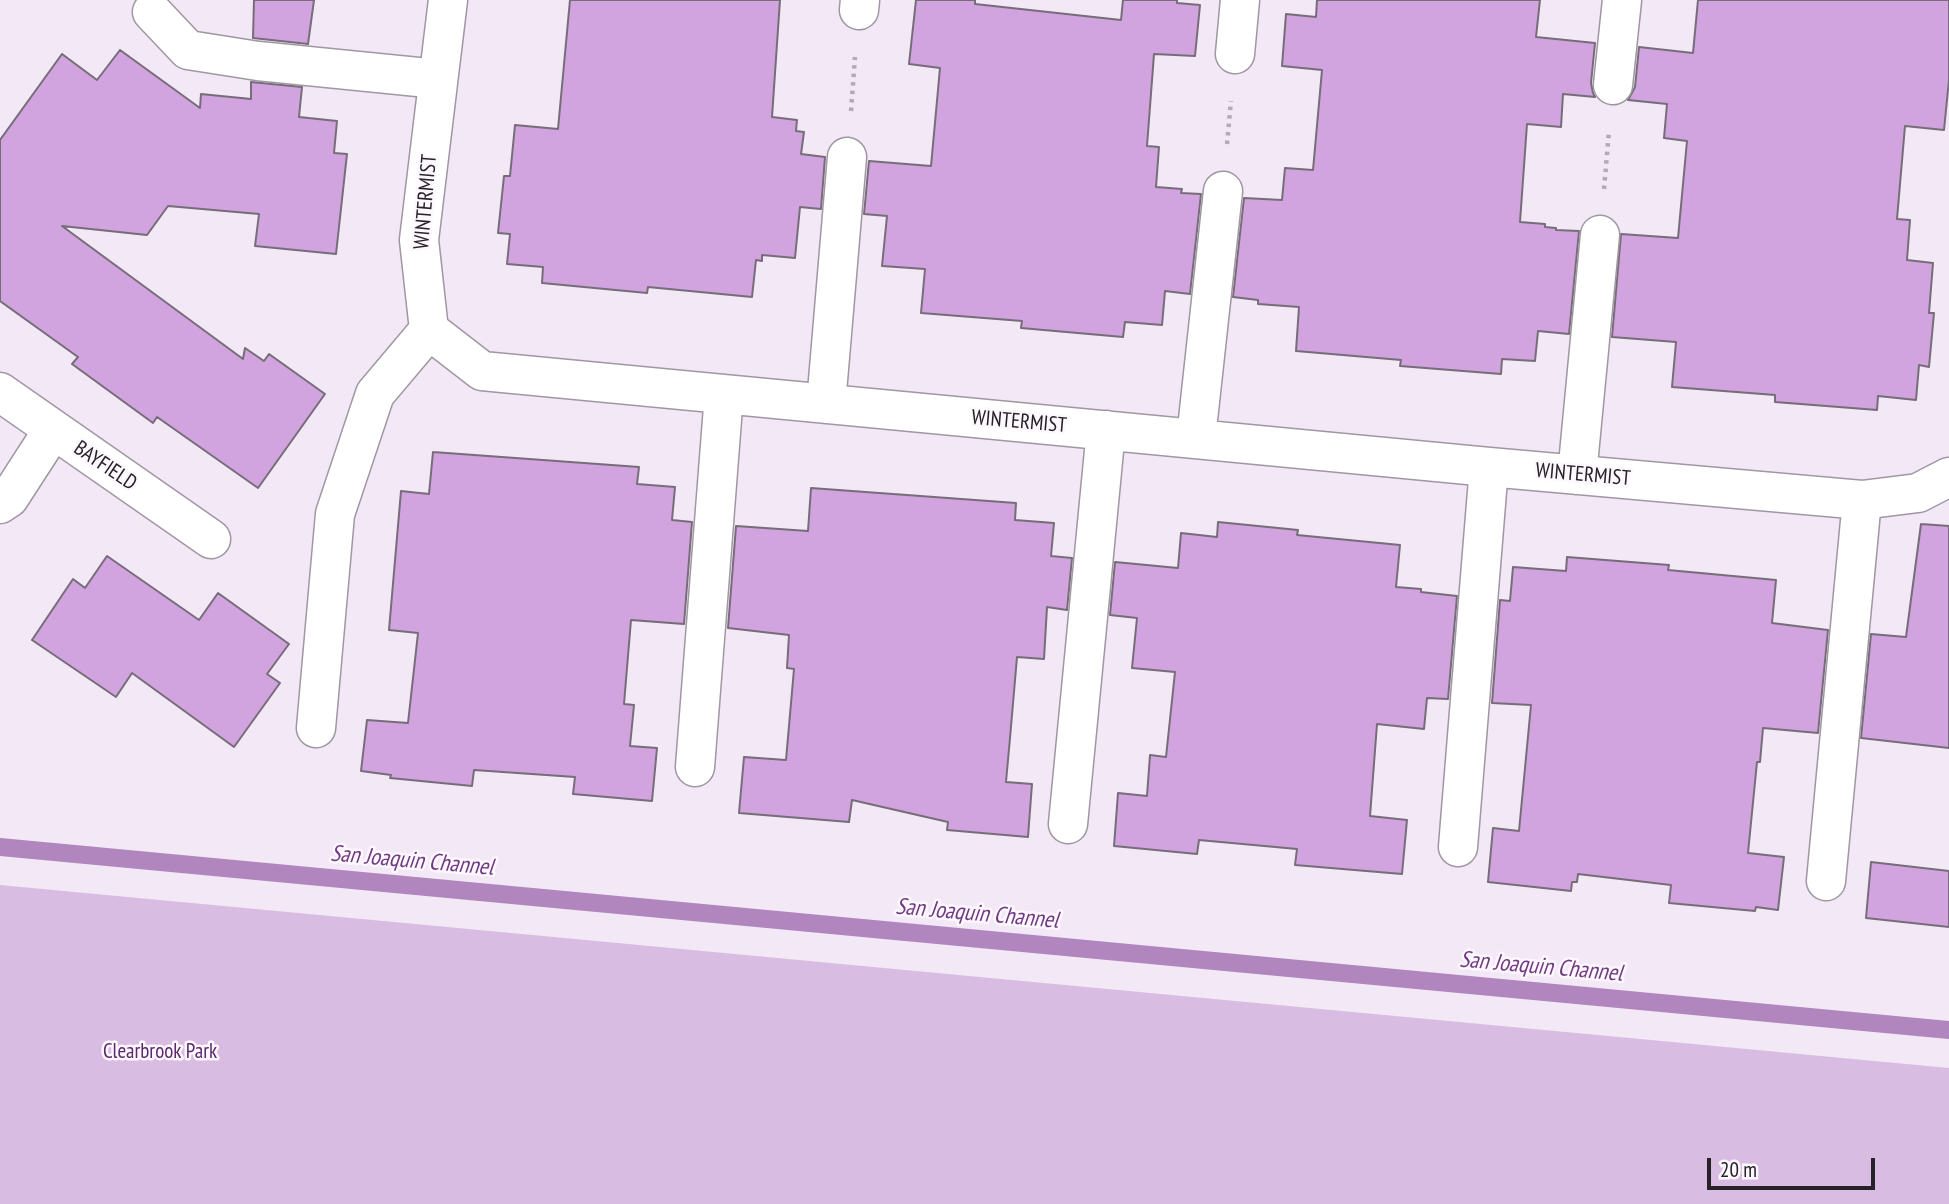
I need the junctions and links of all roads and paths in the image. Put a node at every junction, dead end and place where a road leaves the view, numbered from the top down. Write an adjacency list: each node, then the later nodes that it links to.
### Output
1 (448, 0): 7 (street, WINTERMIST)
2 (1240, 0): 6 (street)
3 (1622, 0): 8 (street)
4 (860, 5): 9 (path)
5 (152, 12): 7 (street)
6 (1235, 54): 10 (path)
7 (439, 79): 12 (street, WINTERMIST)
8 (1613, 85): 11 (path)
9 (847, 157): 15 (street)
10 (1223, 191): 18 (street)
11 (1600, 235): 20 (street)
12 (429, 330): 14 (street, WINTERMIST); 25 (street)
13 (0, 392): 16 (street, BAYFIELD)
14 (724, 394): 15 (street, WINTERMIST); 26 (street)
15 (826, 404): 17 (street, WINTERMIST)
16 (53, 430): 23 (street); 24 (street, BAYFIELD)
17 (1106, 430): 18 (street, WINTERMIST); 27 (street)
18 (1196, 438): 19 (street, WINTERMIST)
19 (1489, 467): 20 (street, WINTERMIST); 28 (street)
20 (1577, 475): 22 (street, WINTERMIST)
21 (1949, 477): 22 (street, WINTERMIST)
22 (1862, 500): 29 (street)
23 (0, 504)
24 (211, 539)
25 (316, 728)
26 (695, 767)
27 (1068, 824)
28 (1458, 846)
29 (1826, 881)

